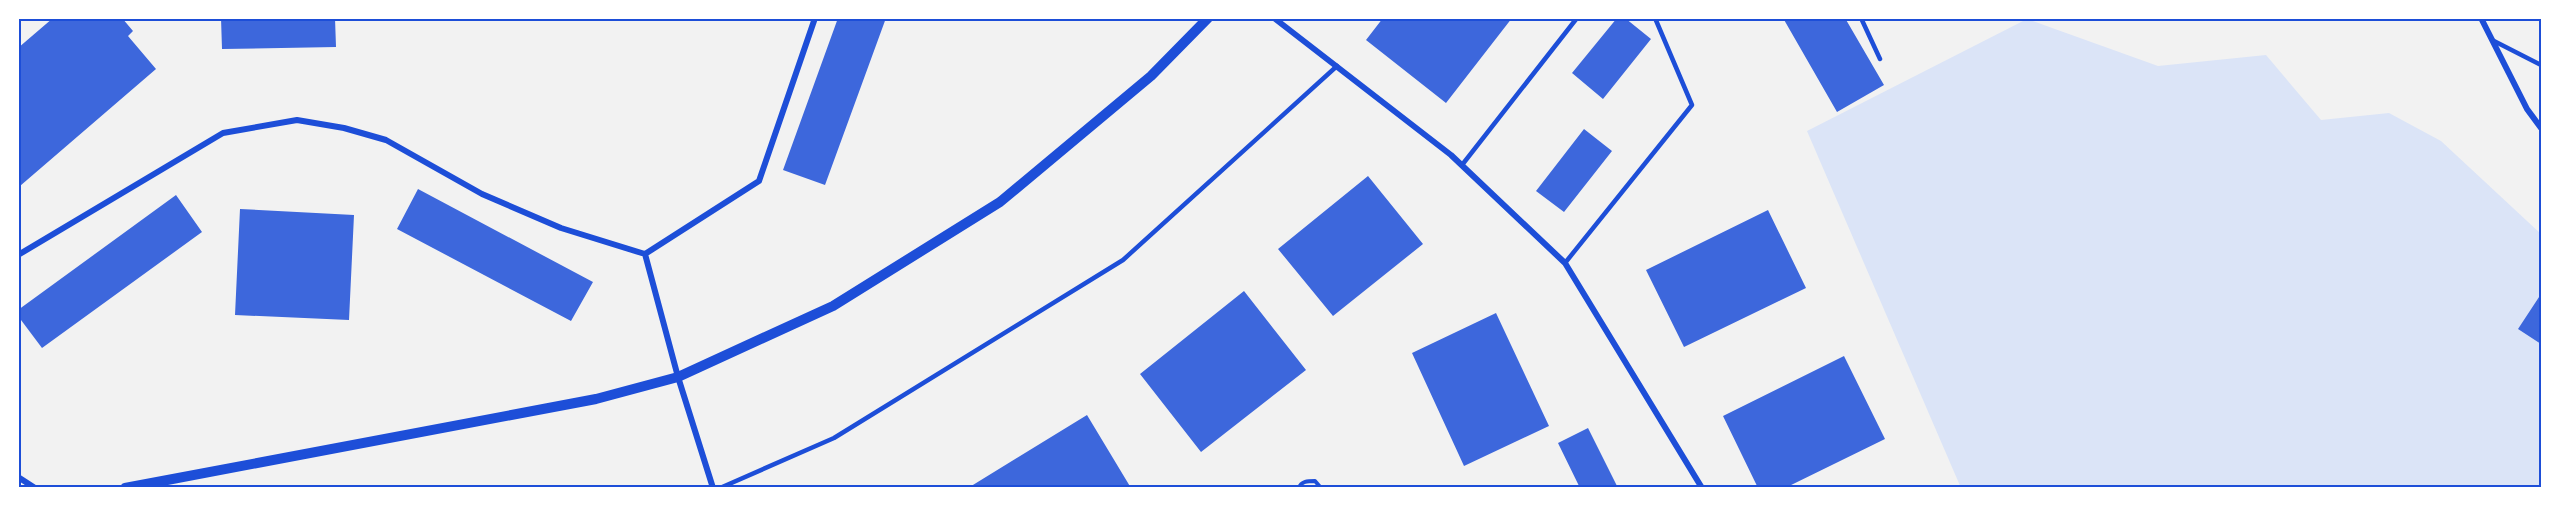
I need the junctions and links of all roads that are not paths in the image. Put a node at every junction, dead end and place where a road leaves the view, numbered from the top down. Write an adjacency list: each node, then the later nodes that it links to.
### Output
1 (815, 18): 14 (street)
2 (1209, 18): 17 (street)
3 (1274, 18): 11 (street)
4 (1577, 18): 13 (lane)
5 (1655, 18): 16 (lane)
6 (1861, 18): 9 (lane)
7 (2481, 18): 8 (street)
8 (2492, 40): 10 (lane); 12 (street)
9 (1880, 59)
10 (2541, 65)
11 (1337, 66): 13 (street); 23 (lane)
12 (2541, 128)
13 (1462, 165): 16 (street)
14 (645, 254): 15 (street); 17 (street)
15 (18, 255)
16 (1565, 263): 24 (street)
17 (678, 377): 19 (street); 22 (street)
18 (18, 477): 20 (street)
19 (158, 485): 21 (street)
20 (35, 488)
21 (125, 488)
22 (713, 488)
23 (720, 488)
24 (1701, 488)

